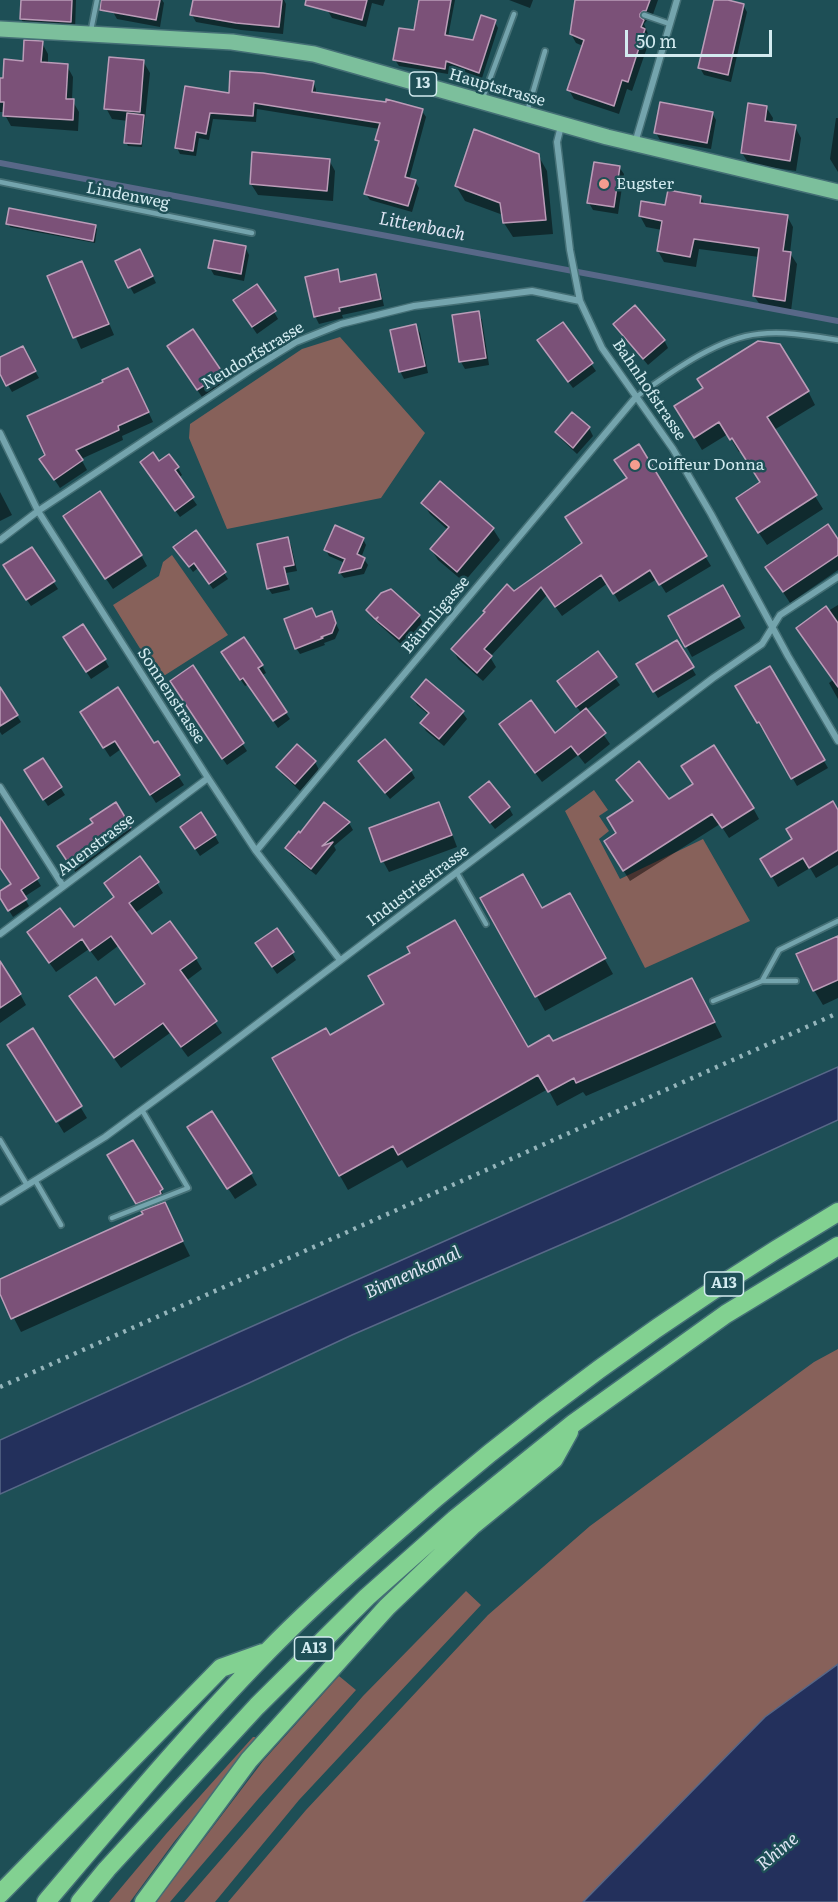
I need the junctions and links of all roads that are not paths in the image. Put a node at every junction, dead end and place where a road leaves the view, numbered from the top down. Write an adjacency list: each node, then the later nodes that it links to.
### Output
1 (97, 0): 7 (lane)
2 (677, 0): 5 (street)
3 (514, 14): 9 (lane)
4 (644, 15): 5 (lane)
5 (670, 24): 12 (street)
6 (0, 29): 7 (main road, Hauptstrasse / 13)
7 (90, 33): 9 (main road, Hauptstrasse / 13)
8 (545, 51): 10 (lane)
9 (481, 102): 10 (main road, Hauptstrasse / 13)
10 (526, 115): 11 (main road, Hauptstrasse / 13)
11 (561, 125): 12 (main road, Hauptstrasse / 13); 16 (street, Bahnhofstrasse)
12 (635, 144): 14 (main road, Hauptstrasse / 13)
13 (0, 182): 15 (lane, Lindenweg)
14 (838, 192)
15 (252, 233)
16 (580, 301): 18 (street, Bahnhofstrasse); 20 (street, Neudorfstrasse)
17 (838, 340): 18 (lane)
18 (636, 397): 23 (street, Bahnhofstrasse); 27 (street, Bäumligasse)
19 (0, 433): 20 (street, Sonnenstrasse)
20 (38, 511): 21 (street, Neudorfstrasse); 25 (street, Sonnenstrasse)
21 (0, 540)
22 (838, 577): 23 (street, Industriestrasse)
23 (772, 626): 24 (street, Bahnhofstrasse); 28 (street, Industriestrasse)
24 (838, 741)
25 (208, 778): 27 (street, Sonnenstrasse); 29 (street, Auenstrasse)
26 (0, 787): 29 (street)
27 (256, 851): 33 (street, Sonnenstrasse)
28 (457, 873): 31 (lane); 33 (street, Industriestrasse)
29 (63, 886): 32 (street, Auenstrasse)
30 (838, 921): 34 (lane)
31 (486, 924)
32 (0, 934)
33 (340, 960): 37 (street, Industriestrasse)
34 (762, 981): 35 (lane); 36 (lane)
35 (796, 981)
36 (713, 1001)
37 (142, 1110): 39 (street, Industriestrasse); 43 (lane)
38 (0, 1140): 40 (lane)
39 (34, 1180): 40 (street, Industriestrasse); 44 (lane)
40 (27, 1185): 41 (street, Industriestrasse)
41 (0, 1202)
42 (838, 1212): 47 (highway, A13)
43 (112, 1218)
44 (61, 1226)
45 (838, 1246): 46 (highway, A13)
46 (574, 1423): 50 (highway, A13); 51 (highway, A13)
47 (268, 1651): 48 (highway, A13); 49 (highway, A13)
48 (0, 1894)
49 (46, 1902)
50 (80, 1902)
51 (144, 1902)

